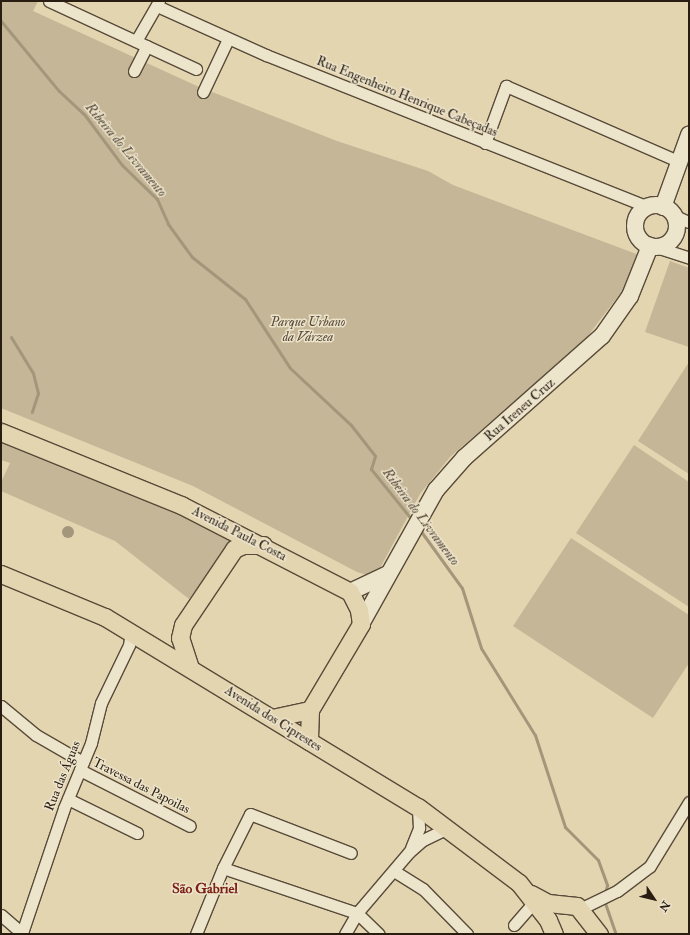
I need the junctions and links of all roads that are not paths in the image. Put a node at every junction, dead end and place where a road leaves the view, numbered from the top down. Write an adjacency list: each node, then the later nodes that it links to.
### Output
1 (49, 1): 4 (street)
2 (158, 4): 3 (street, Rua Engenheiro Henrique Cabeçadas); 4 (street)
3 (228, 39): 8 (street); 10 (street, Rua Engenheiro Henrique Cabeçadas)
4 (136, 41): 5 (street)
5 (147, 46): 6 (street); 7 (street)
6 (196, 69)
7 (134, 71)
8 (203, 92)
9 (689, 135): 11 (street)
10 (485, 143): 11 (street); 12 (street, Rua Engenheiro Henrique Cabeçadas)
11 (680, 162): 12 (street)
12 (662, 210): 13 (street, Rua Engenheiro Henrique Cabeçadas); 14 (street); 14 (street)
13 (689, 222)
14 (653, 247): 15 (street); 18 (street, Rua Ireneu Cruz)
15 (689, 258)
16 (1, 432): 17 (main road, Avenida Paula Costa)
17 (263, 545): 20 (main road, Avenida Paula Costa); 23 (main road)
18 (388, 574): 20 (street); 21 (street, Rua Ireneu Cruz)
19 (2, 577): 22 (main road, Avenida dos Ciprestes)
20 (350, 592): 21 (main road)
21 (361, 624): 25 (main road)
22 (131, 632): 23 (main road, Avenida dos Ciprestes); 28 (street, Rua das Águas)
23 (190, 668): 26 (main road, Avenida dos Ciprestes)
24 (1, 706): 28 (street, Travessa das Papoilas)
25 (310, 710): 26 (main road); 27 (main road)
26 (272, 718): 27 (main road, Avenida dos Ciprestes)
27 (309, 741): 31 (main road, Avenida dos Ciprestes)
28 (82, 766): 29 (street, Rua das Águas); 32 (street, Travessa das Papoilas)
29 (68, 799): 34 (street); 47 (street, Rua das Águas)
30 (689, 802): 41 (street)
31 (418, 807): 33 (main road, Avenida dos Ciprestes); 35 (street)
32 (190, 826)
33 (448, 828): 35 (street); 39 (main road, Avenida dos Ciprestes)
34 (137, 833)
35 (409, 852): 38 (street)
36 (351, 853): 37 (street)
37 (223, 868): 42 (street); 48 (street)
38 (394, 871): 42 (street); 46 (street)
39 (531, 896): 40 (main road, Avenida dos Ciprestes); 44 (street); 45 (main road, Avenida dos Ciprestes)
40 (561, 905): 41 (main road, Avenida dos Ciprestes); 45 (main road, Avenida dos Ciprestes)
41 (582, 908): 51 (main road)
42 (357, 913): 49 (street); 50 (street)
43 (1, 915): 47 (street)
44 (514, 925)
45 (552, 930)
46 (463, 932)
47 (22, 933)
48 (196, 934)
49 (345, 934)
50 (379, 934)
51 (599, 934)

